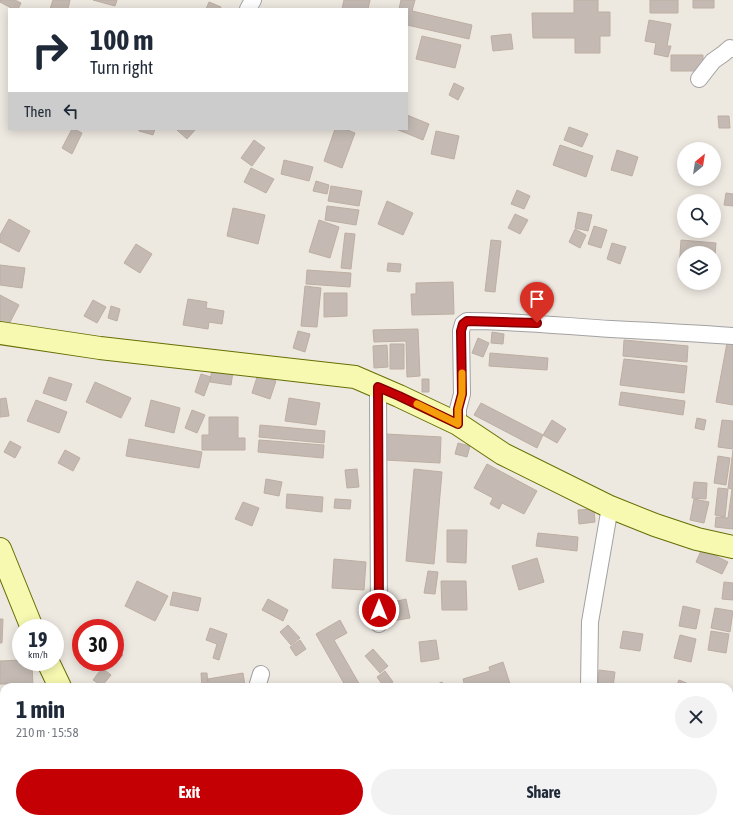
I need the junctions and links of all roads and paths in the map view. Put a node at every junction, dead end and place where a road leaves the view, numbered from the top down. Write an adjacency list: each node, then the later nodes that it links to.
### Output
1 (733, 49): 2 (street)
2 (698, 79)
3 (0, 333): 5 (street)
4 (733, 336): 6 (street)
5 (378, 387): 6 (street); 11 (street)
6 (458, 424): 7 (street)
7 (610, 507): 8 (street); 14 (street)
8 (733, 547)
9 (0, 549): 10 (street)
10 (28, 619)
11 (379, 624)
12 (52, 671): 13 (street)
13 (58, 683)
14 (589, 683)

